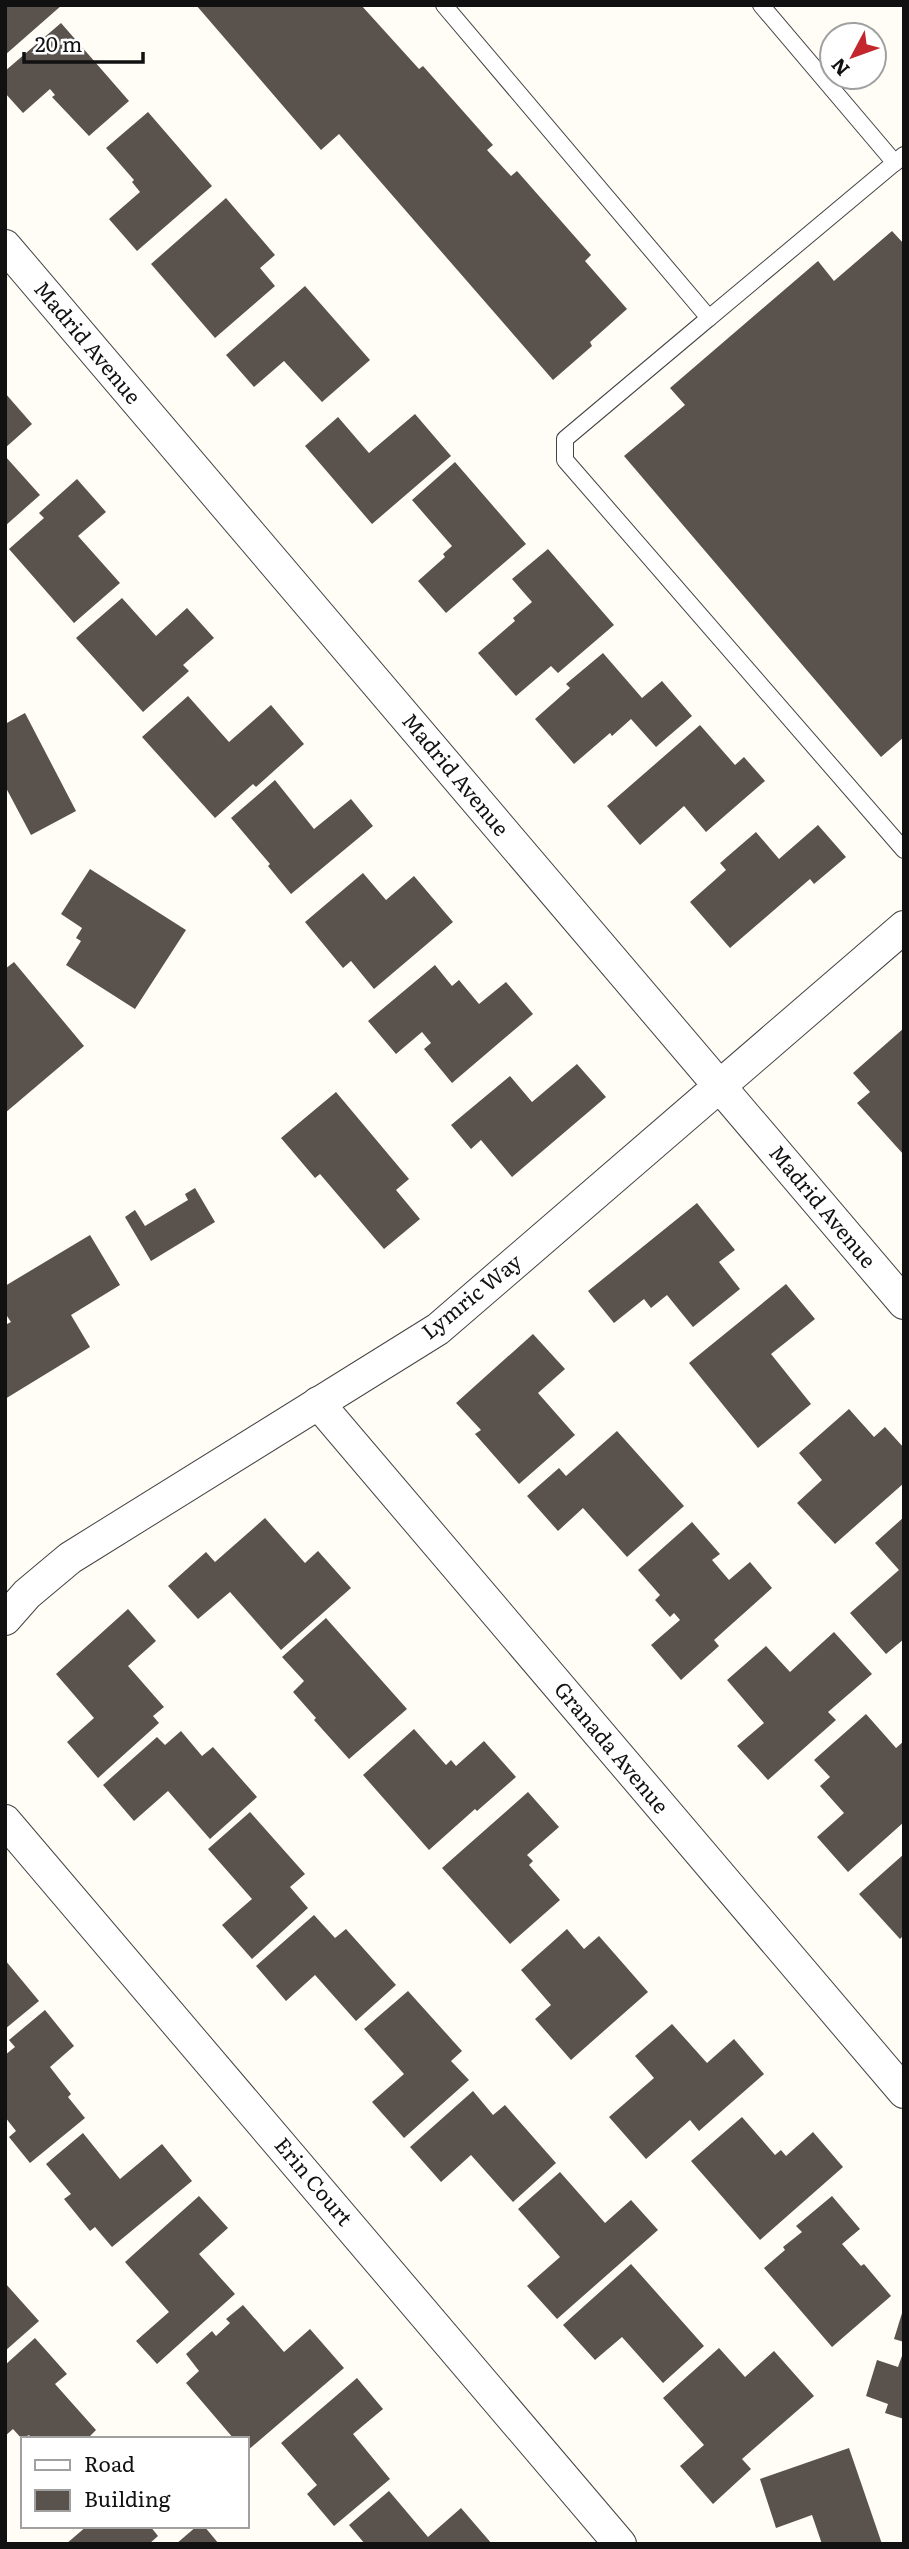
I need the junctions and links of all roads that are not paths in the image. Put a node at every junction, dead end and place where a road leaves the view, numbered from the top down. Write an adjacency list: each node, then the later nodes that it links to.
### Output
1 (444, 5): 5 (lane)
2 (761, 5): 3 (lane)
3 (899, 159): 5 (lane)
4 (5, 246): 9 (street, Madrid Avenue)
5 (709, 318): 6 (lane)
6 (898, 831): 7 (lane)
7 (904, 850)
8 (904, 928): 9 (street, Lymric Way)
9 (719, 1085): 10 (street, Madrid Avenue); 11 (street, Lymric Way)
10 (904, 1303)
11 (318, 1403): 12 (street, Lymric Way); 14 (street, Granada Avenue)
12 (5, 1619)
13 (5, 1821): 15 (street, Erin Court)
14 (904, 2092)
15 (620, 2544)

